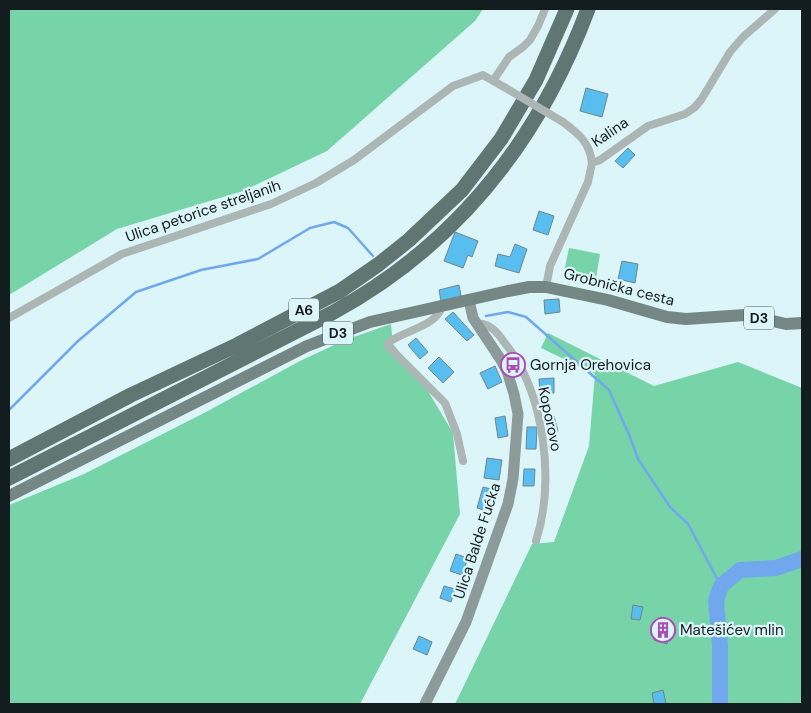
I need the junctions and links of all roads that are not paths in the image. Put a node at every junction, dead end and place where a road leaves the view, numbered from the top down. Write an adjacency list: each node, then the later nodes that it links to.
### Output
1 (567, 9): 13 (highway, A6)
2 (775, 9): 6 (street, Kalina)
3 (544, 10): 5 (street)
4 (589, 12): 15 (highway, A6)
5 (493, 81): 6 (street, Ulica petorice streljanih, bridge); 10 (street, Ulica petorice streljanih)
6 (592, 163): 7 (street, Kalina)
7 (546, 287): 8 (main road, D3); 11 (main road, Grobnička cesta / D3)
8 (469, 300): 9 (main road, D3); 12 (main road, Ulica Balde Fućka)
9 (442, 306): 14 (street); 16 (main road, D3)
10 (9, 318)
11 (802, 323)
12 (477, 324): 17 (street, Koporovo); 18 (main road, Ulica Balde Fućka)
13 (9, 459)
14 (463, 461)
15 (9, 478)
16 (9, 496)
17 (536, 541)
18 (425, 704)

